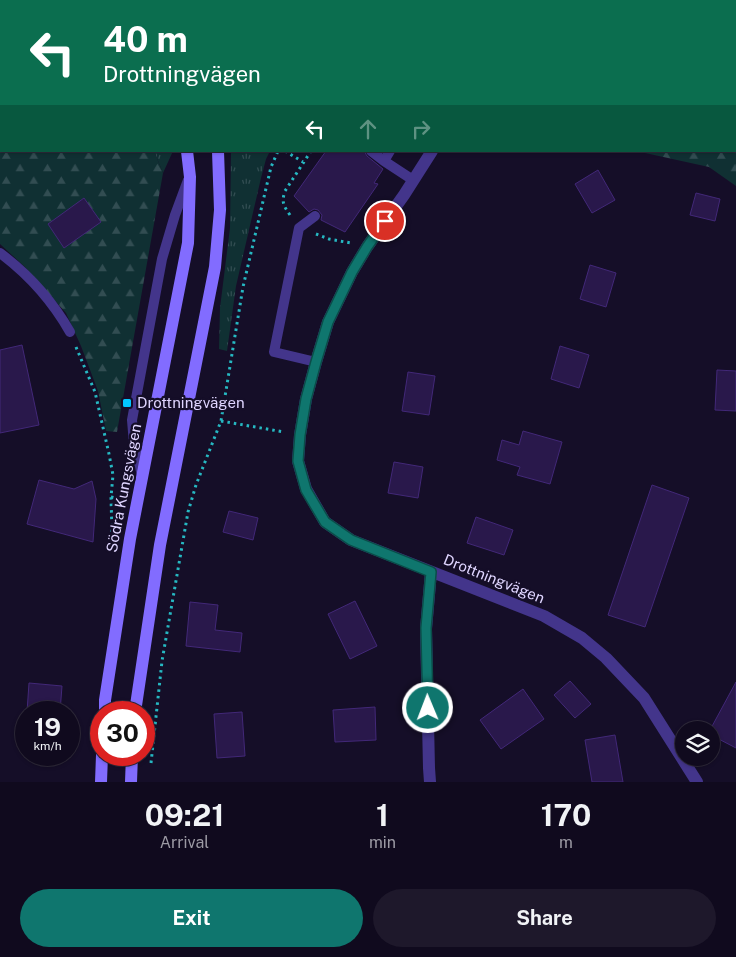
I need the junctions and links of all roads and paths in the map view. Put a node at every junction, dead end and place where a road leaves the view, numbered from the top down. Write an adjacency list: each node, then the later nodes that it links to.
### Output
1 (187, 152): 11 (main road, Södra Kungsvägen)
2 (218, 152): 27 (main road)
3 (278, 152): 19 (path)
4 (286, 152): 10 (path)
5 (310, 152): 10 (path)
6 (372, 152): 9 (lane)
7 (389, 152): 9 (lane)
8 (431, 152): 12 (street, Drottningvägen)
9 (384, 160): 12 (lane)
10 (302, 162): 14 (path)
11 (190, 177): 21 (main road, Södra Kungsvägen); 21 (lane)
12 (413, 180): 18 (street, Drottningvägen)
13 (315, 216): 14 (lane)
14 (299, 228): 15 (path); 18 (lane)
15 (329, 239)
16 (0, 254): 17 (lane)
17 (70, 332): 22 (path)
18 (316, 362): 20 (street, Drottningvägen)
19 (220, 421): 20 (path); 28 (path)
20 (300, 435): 25 (street, Drottningvägen)
21 (142, 477): 24 (main road, Södra Kungsvägen)
22 (111, 497): 23 (path); 24 (path)
23 (123, 499)
24 (130, 539): 26 (main road, Södra Kungsvägen)
25 (431, 572): 33 (street); 34 (street, Drottningvägen)
26 (105, 701)
27 (137, 701)
28 (155, 726)
29 (102, 766): 31 (main road)
30 (132, 766): 32 (main road)
31 (101, 782)
32 (131, 782)
33 (430, 782)
34 (697, 782)

